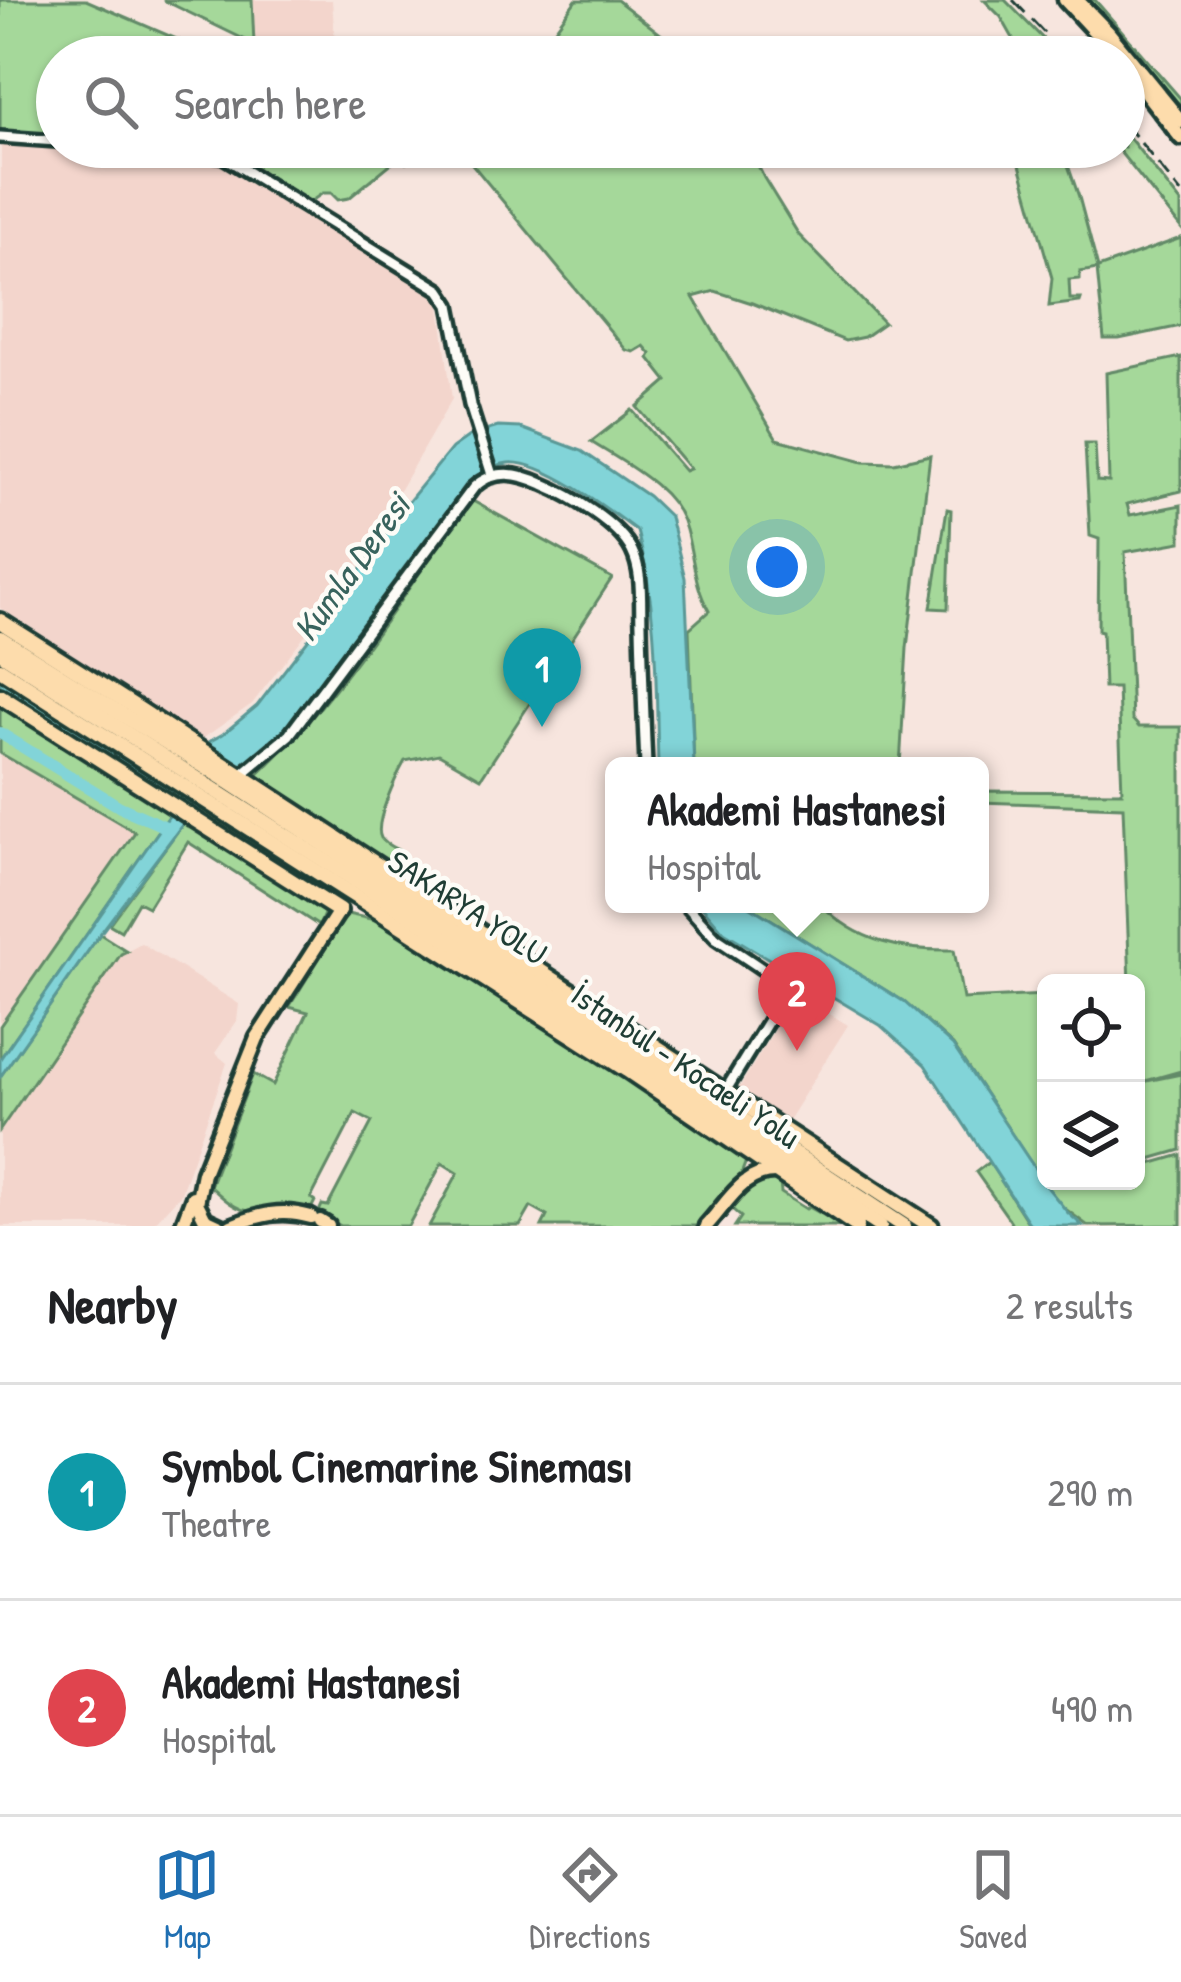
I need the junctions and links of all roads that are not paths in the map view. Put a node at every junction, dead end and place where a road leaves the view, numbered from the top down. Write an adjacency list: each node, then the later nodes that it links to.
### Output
1 (1065, 0): 3 (main road)
2 (1077, 0): 4 (main road)
3 (1098, 36)
4 (1111, 36)
5 (1145, 77): 7 (main road)
6 (1145, 91): 9 (main road)
7 (1181, 121)
8 (0, 137): 10 (street)
9 (1181, 138)
10 (36, 140)
11 (242, 168): 12 (street)
12 (491, 474): 18 (street); 21 (street)
13 (0, 621): 20 (highway)
14 (2, 644): 19 (highway); 20 (highway, SAKARYA YOLU)
15 (0, 669): 17 (highway)
16 (0, 697): 24 (highway)
17 (78, 718): 19 (highway); 20 (highway)
18 (646, 757)
19 (165, 758): 20 (highway)
20 (186, 762): 21 (highway, SAKARYA YOLU); 21 (highway)
21 (227, 785): 22 (highway); 26 (highway); 39 (highway, İstanbul - Kocaeli Yolu); 40 (highway, SAKARYA YOLU)
22 (309, 865): 23 (highway); 24 (highway)
23 (370, 904): 24 (highway); 27 (highway)
24 (339, 911): 29 (main road)
25 (693, 913): 26 (street)
26 (724, 1093): 41 (highway)
27 (746, 1151): 28 (highway); 30 (main road)
28 (777, 1172): 30 (main road); 38 (highway)
29 (203, 1173): 31 (main road); 32 (main road)
30 (745, 1180): 37 (main road)
31 (197, 1188): 34 (main road); 35 (main road)
32 (197, 1203): 35 (main road); 36 (main road)
33 (320, 1222): 36 (main road)
34 (182, 1226)
35 (198, 1226)
36 (226, 1226)
37 (706, 1226)
38 (857, 1226)
39 (876, 1226)
40 (904, 1226)
41 (931, 1226)

